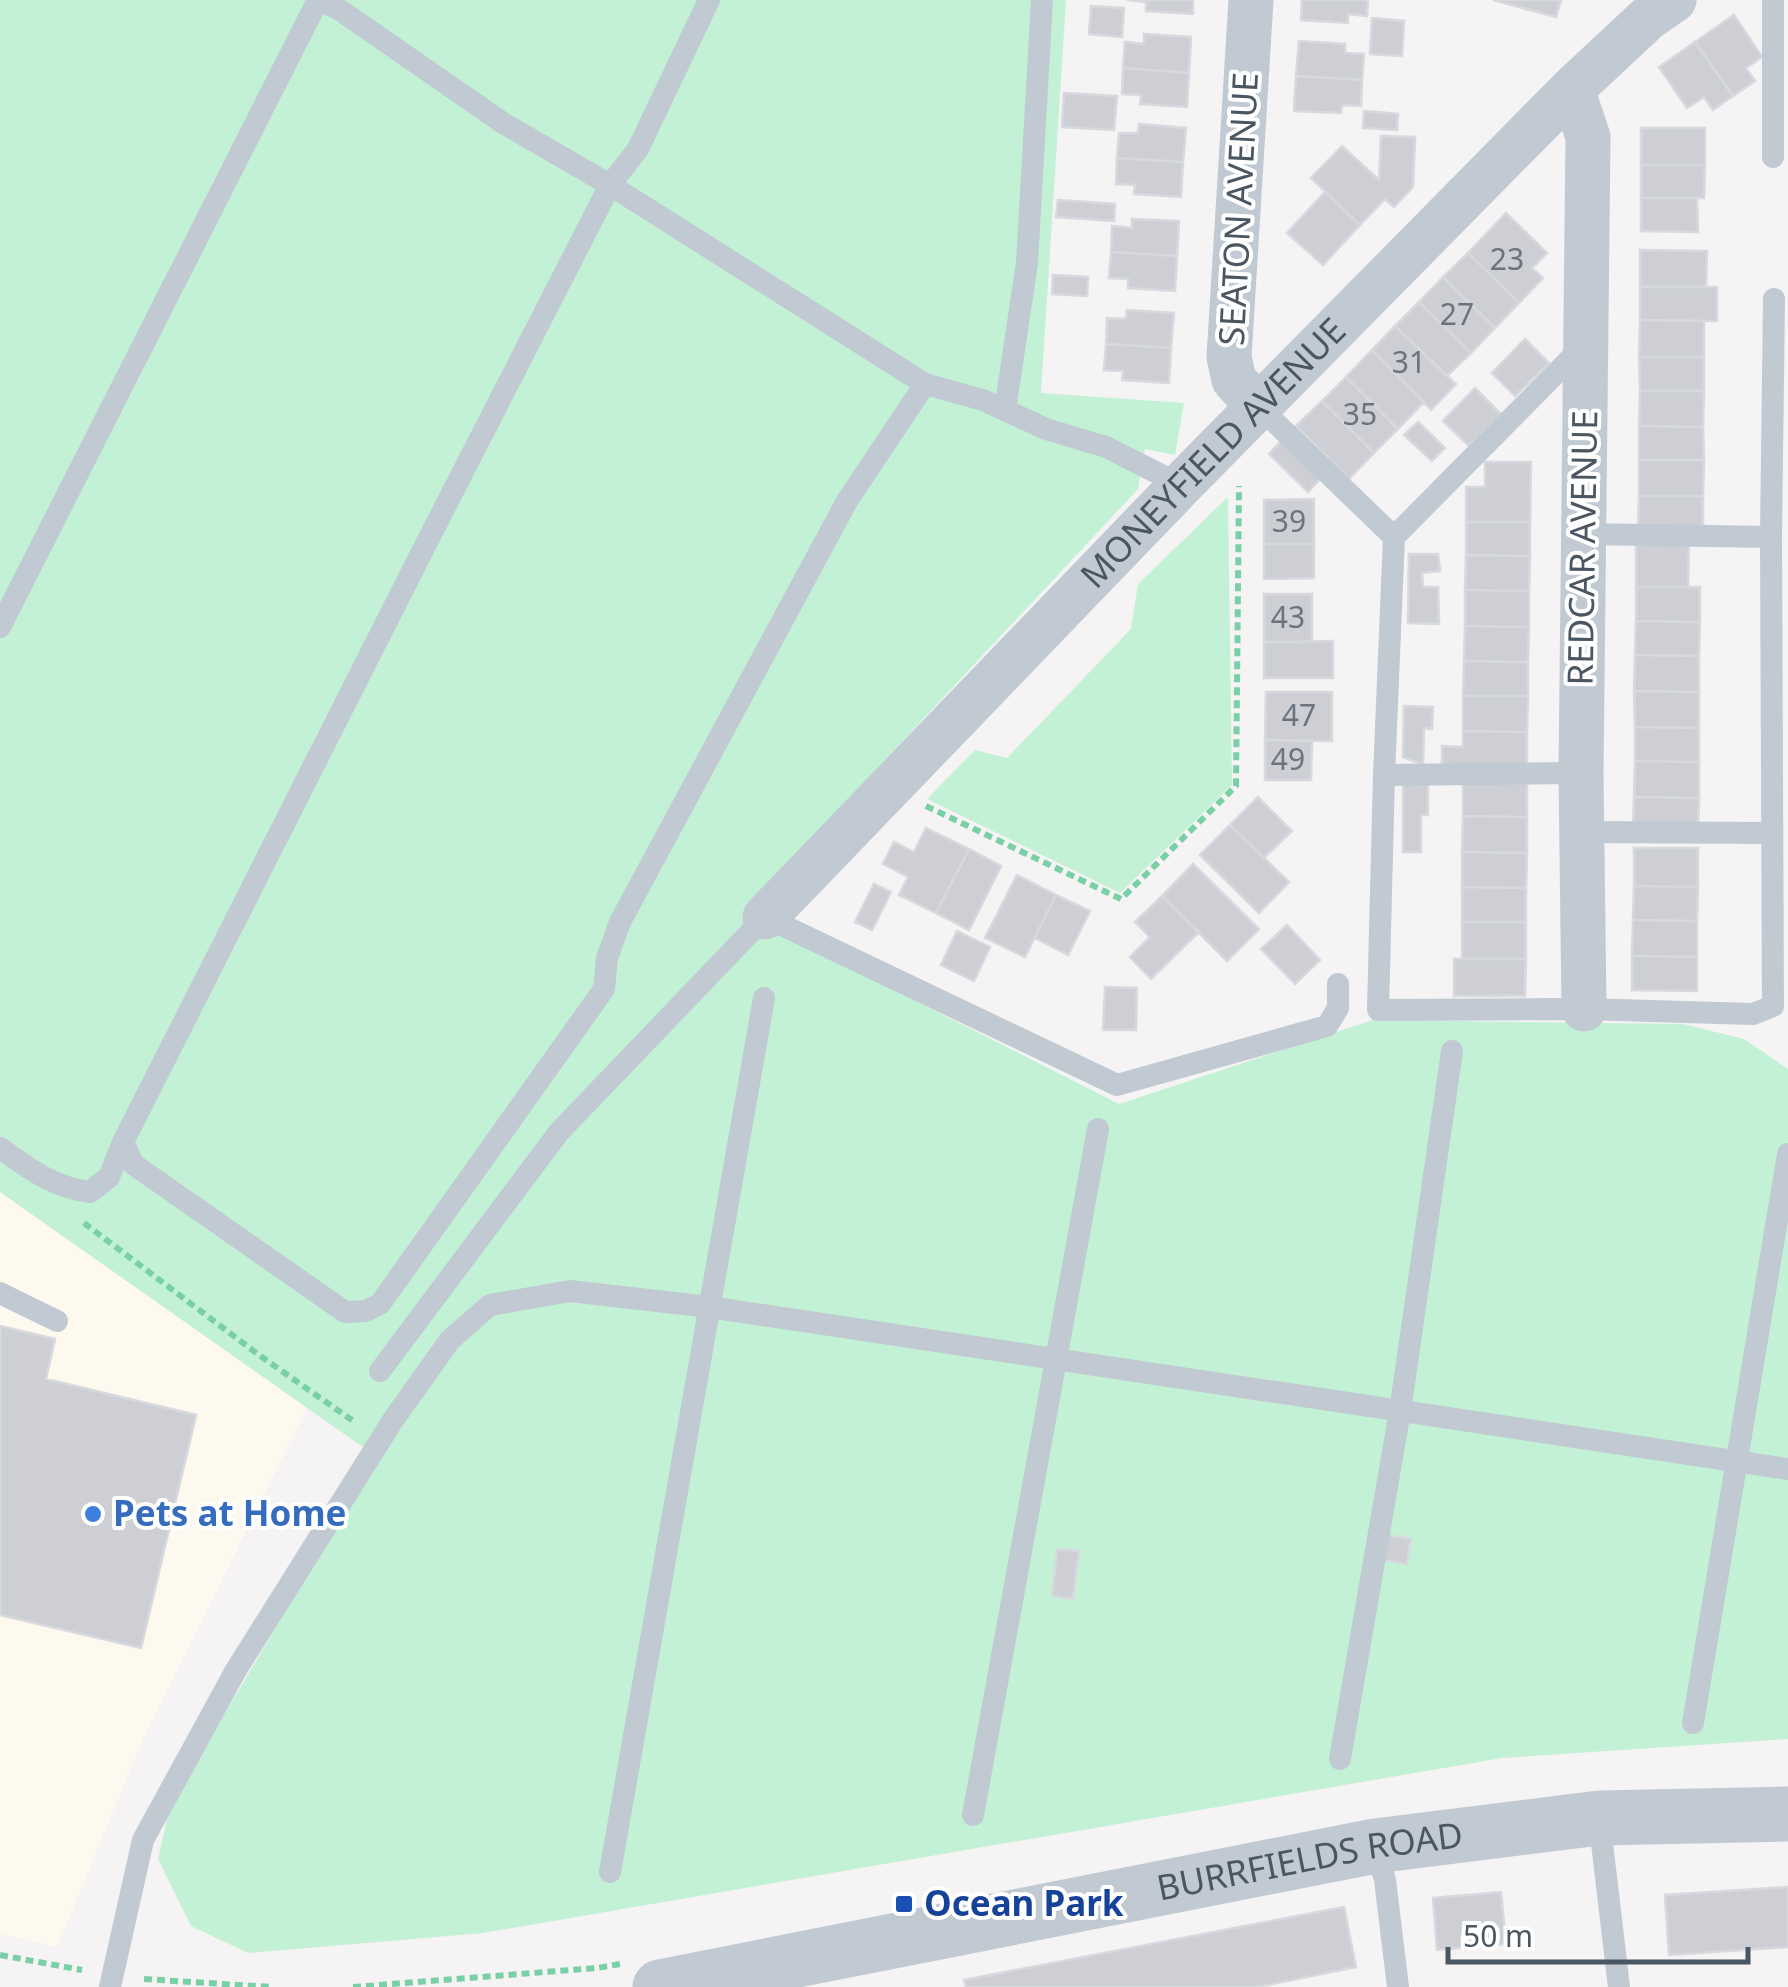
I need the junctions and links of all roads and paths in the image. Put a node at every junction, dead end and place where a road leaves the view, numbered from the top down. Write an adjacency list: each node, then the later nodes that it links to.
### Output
1 (319, 0): 9 (lane); 20 (lane)
2 (708, 0): 9 (lane)
3 (1042, 0): 14 (lane)
4 (1251, 0): 13 (street, SEATON AVENUE)
5 (1774, 0): 8 (lane)
6 (1654, 6): 7 (street, MONEYFIELD AVENUE)
7 (1572, 89): 11 (street, REDCAR AVENUE); 13 (street, MONEYFIELD AVENUE)
8 (1773, 157)
9 (610, 185): 12 (lane); 32 (lane)
10 (1774, 299): 19 (lane)
11 (1586, 344): 17 (street, REDCAR AVENUE); 18 (lane)
12 (925, 384): 14 (lane); 32 (lane)
13 (1260, 408): 15 (street, MONEYFIELD AVENUE); 18 (lane)
14 (1005, 410): 16 (lane)
15 (1222, 446): 16 (street, MONEYFIELD AVENUE); 23 (path)
16 (1182, 485): 23 (street, MONEYFIELD AVENUE)
17 (1583, 534): 19 (lane); 21 (street, REDCAR AVENUE)
18 (1394, 537): 22 (lane)
19 (1771, 538): 25 (lane)
20 (0, 627)
21 (1581, 773): 22 (lane); 24 (street, REDCAR AVENUE)
22 (1384, 775): 29 (lane)
23 (888, 788): 26 (street, MONEYFIELD AVENUE)
24 (1581, 832): 25 (lane); 29 (street, REDCAR AVENUE)
25 (1771, 833): 29 (lane)
26 (765, 917): 27 (lane); 40 (lane)
27 (1338, 984)
28 (764, 998): 37 (lane)
29 (1584, 1009)
30 (1452, 1051): 41 (lane)
31 (1098, 1129): 39 (lane)
32 (124, 1142): 33 (lane)
33 (0, 1148)
34 (1788, 1154): 43 (lane)
35 (70, 1214): 42 (path)
36 (0, 1293): 38 (lane)
37 (709, 1307): 39 (lane); 51 (lane); 53 (lane)
38 (57, 1321)
39 (1056, 1360): 41 (lane); 48 (lane)
40 (380, 1371)
41 (1400, 1411): 43 (lane); 46 (lane)
42 (357, 1424)
43 (1736, 1462): 44 (lane); 45 (lane)
44 (1788, 1470)
45 (1694, 1723)
46 (1340, 1758)
47 (1788, 1814): 49 (street, BURRFIELDS ROAD)
48 (973, 1815)
49 (1599, 1818): 50 (street, BURRFIELDS ROAD); 56 (lane)
50 (1375, 1846): 52 (street, BURRFIELDS ROAD); 55 (lane)
51 (610, 1872)
52 (795, 1974): 54 (street, BURRFIELDS ROAD)
53 (110, 1987)
54 (660, 1987)
55 (1398, 1987)
56 (1619, 1987)

